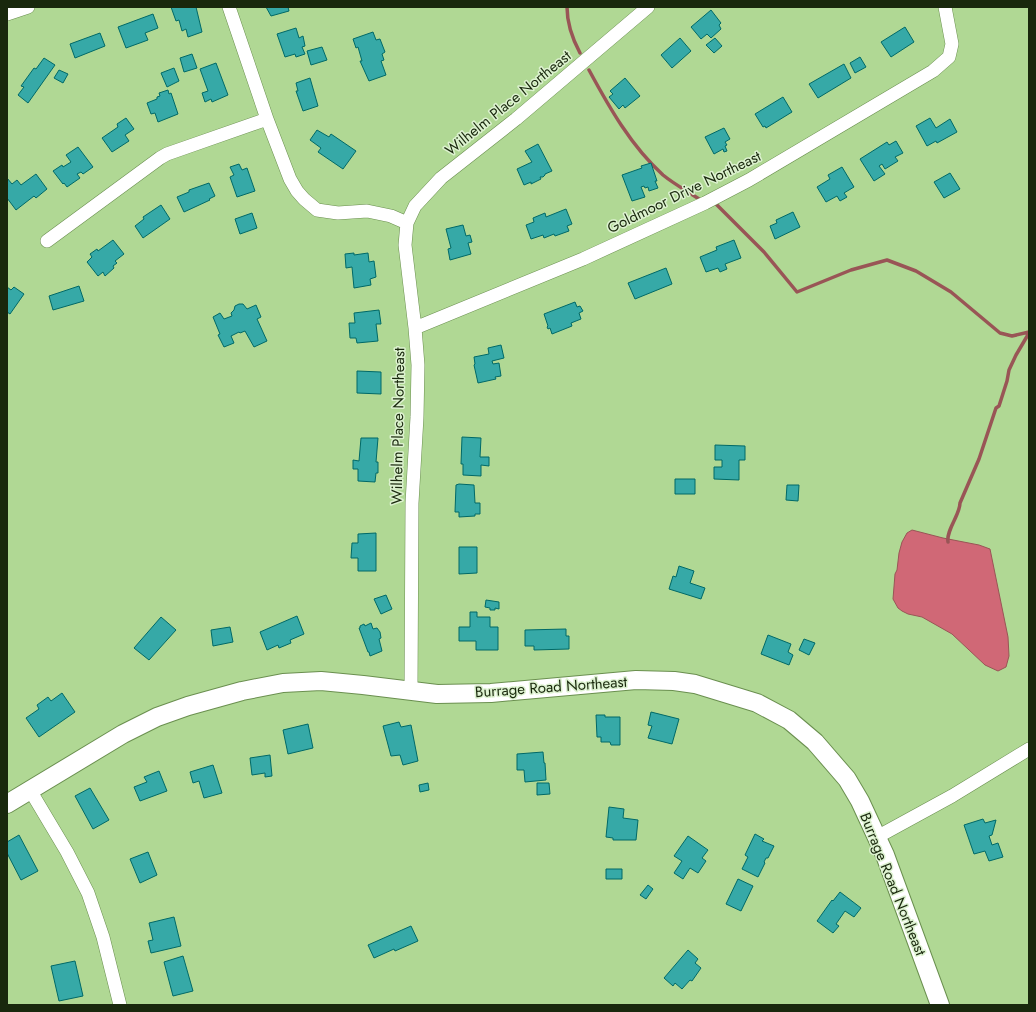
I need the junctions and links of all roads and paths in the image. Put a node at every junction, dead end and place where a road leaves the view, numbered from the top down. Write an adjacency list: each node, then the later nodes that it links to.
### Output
1 (28, 7): 5 (street)
2 (230, 7): 6 (street)
3 (648, 7): 7 (street, Wilhelm Place Northeast)
4 (945, 7): 9 (street, Goldmoor Drive Northeast)
5 (7, 14)
6 (268, 119): 7 (street); 8 (street)
7 (407, 223): 9 (street, Wilhelm Place Northeast)
8 (47, 241)
9 (415, 328): 10 (street, Wilhelm Place Northeast)
10 (411, 691): 12 (street, Burrage Road Northeast); 14 (street, Burrage Road Northeast)
11 (1029, 749): 14 (street)
12 (30, 790): 13 (street, Burrage Road Northeast); 15 (street)
13 (7, 804)
14 (877, 837): 16 (street, Burrage Road Northeast)
15 (120, 1005)
16 (940, 1005)

